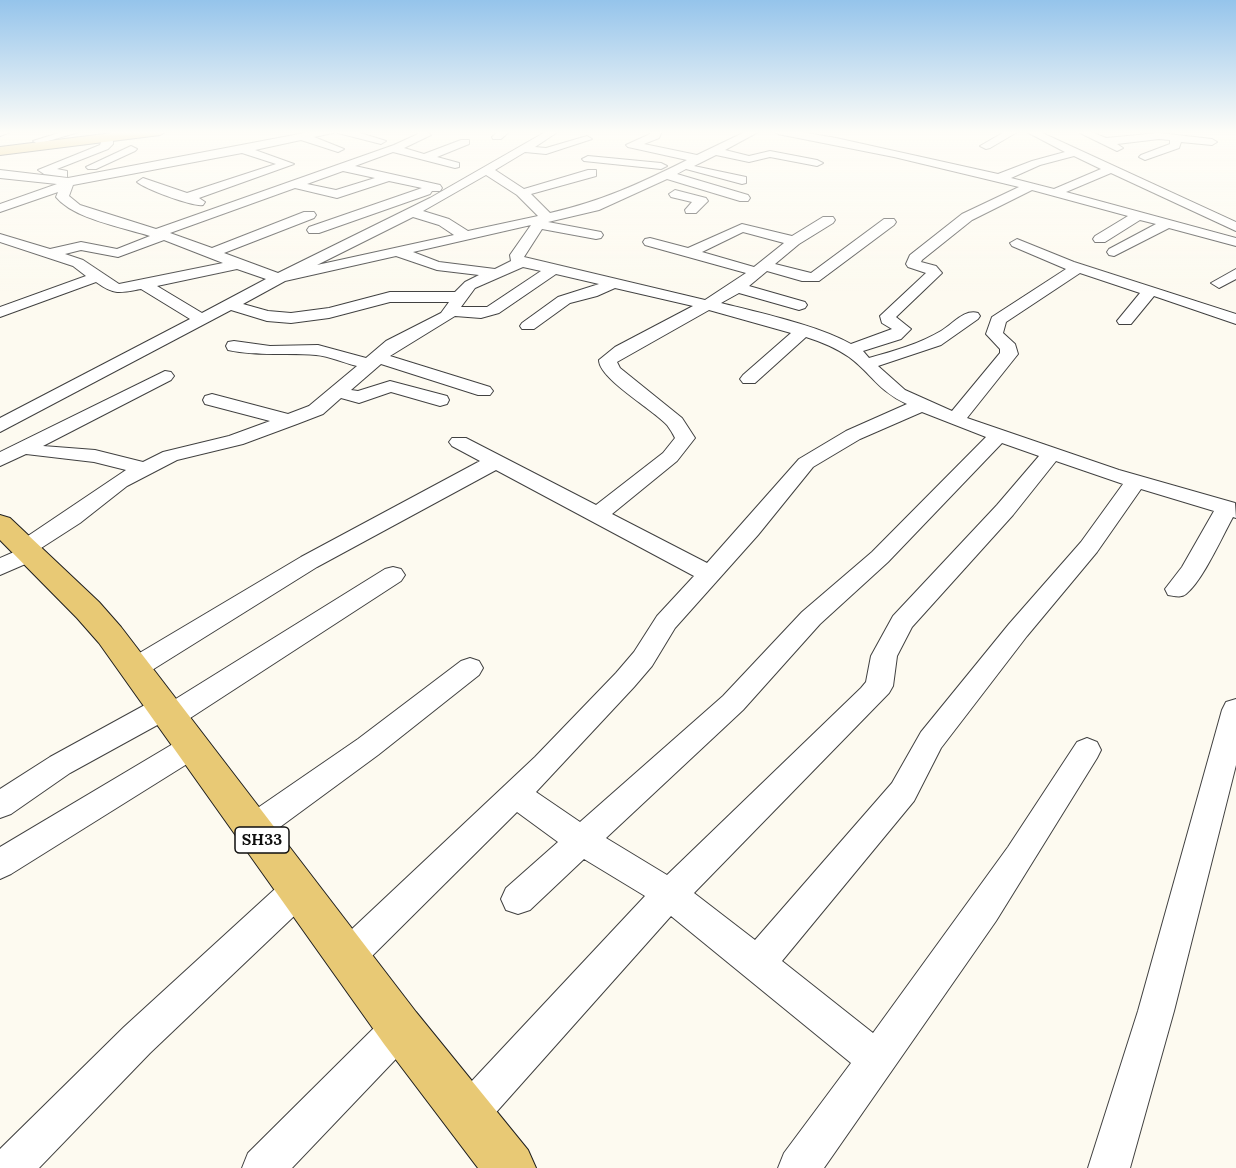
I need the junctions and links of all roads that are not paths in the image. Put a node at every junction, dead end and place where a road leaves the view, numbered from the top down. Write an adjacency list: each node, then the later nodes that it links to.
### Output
1 (58, 186): 29 (street)
2 (68, 186): 43 (street)
3 (152, 186): 26 (street)
4 (208, 186): 21 (street)
5 (223, 186): 21 (street)
6 (288, 186): 28 (street)
7 (299, 186): 8 (street)
8 (364, 186)
9 (405, 186): 31 (street)
10 (423, 186): 22 (street)
11 (461, 186): 23 (street)
12 (510, 186): 24 (street)
13 (548, 186): 24 (street)
14 (646, 186): 19 (street)
15 (713, 186): 27 (street)
16 (1023, 186): 20 (street)
17 (1070, 186): 25 (street)
18 (1149, 186): 41 (street)
19 (643, 187): 32 (street); 36 (street)
20 (1029, 187): 25 (street); 83 (street)
21 (215, 188): 26 (street)
22 (434, 188): 23 (street); 38 (street)
23 (450, 192): 33 (street)
24 (522, 193): 36 (street)
25 (1054, 193): 35 (street)
26 (185, 198): 30 (street)
27 (744, 198)
28 (249, 199): 30 (street); 34 (street)
29 (0, 208)
30 (224, 208): 43 (street)
31 (338, 208)
32 (691, 210)
33 (411, 212): 45 (street); 65 (street)
34 (309, 215): 38 (street); 54 (street)
35 (1139, 215): 40 (street); 47 (street)
36 (542, 220): 44 (street); 45 (street); 57 (street)
37 (828, 220): 48 (street)
38 (336, 222): 42 (street)
39 (889, 222): 60 (street)
40 (1168, 224): 50 (street); 53 (street)
41 (1236, 227)
42 (314, 230)
43 (161, 234): 54 (street); 56 (street)
44 (596, 235)
45 (467, 237): 52 (street)
46 (0, 238): 56 (street)
47 (1100, 239)
48 (794, 241): 55 (street); 60 (street)
49 (650, 242): 55 (street)
50 (1236, 242)
51 (1017, 243): 59 (street)
52 (396, 251): 62 (street); 65 (street)
53 (1114, 252)
54 (213, 253): 58 (street)
55 (689, 253): 60 (street)
56 (49, 254): 64 (street)
57 (522, 262): 61 (street); 62 (street)
58 (240, 264): 65 (street); 68 (street)
59 (1073, 266): 70 (street); 94 (street)
60 (761, 269): 69 (street)
61 (552, 270): 67 (street); 71 (street)
62 (496, 273): 71 (street)
63 (1236, 273): 66 (street)
64 (99, 276): 68 (street); 75 (street)
65 (280, 278): 72 (street)
66 (1219, 283)
67 (612, 284): 73 (street); 80 (street)
68 (145, 285): 78 (street)
69 (736, 287): 73 (street); 74 (street)
70 (1147, 289): 77 (street); 79 (street)
71 (456, 304): 72 (street); 84 (street)
72 (229, 305): 78 (street)
73 (707, 305): 81 (street); 105 (street)
74 (799, 305)
75 (0, 312)
76 (972, 316): 85 (street)
77 (1236, 318)
78 (202, 320): 95 (street)
79 (1125, 321)
80 (528, 326)
81 (805, 330): 83 (street); 87 (street)
82 (234, 346): 84 (street)
83 (850, 350): 85 (street)
84 (373, 361): 88 (street); 89 (street)
85 (866, 364): 92 (street)
86 (165, 376): 98 (street)
87 (749, 379)
88 (484, 391)
89 (337, 392): 90 (street); 93 (street)
90 (440, 399)
91 (212, 400): 93 (street)
92 (921, 405): 94 (street); 107 (street)
93 (290, 420): 102 (street)
94 (955, 420): 96 (street)
95 (0, 426)
96 (998, 436): 99 (street); 118 (street)
97 (459, 442): 101 (street)
98 (24, 448): 100 (street); 102 (street)
99 (1051, 454): 103 (street); 121 (street)
100 (0, 460)
101 (496, 461): 105 (street); 110 (street)
102 (145, 469): 106 (street)
103 (1136, 481): 104 (street); 124 (street)
104 (1231, 510): 109 (street)
105 (598, 514): 107 (street)
106 (9, 541): 110 (main road, SH33)
107 (709, 574): 115 (street)
108 (393, 575): 113 (street)
109 (1177, 589)
110 (135, 668): 113 (main road, SH33)
111 (471, 668): 117 (street)
112 (1236, 710): 132 (street)
113 (176, 723): 116 (street); 117 (main road, SH33); 119 (street)
114 (1087, 750): 126 (street)
115 (515, 794): 118 (street); 123 (street)
116 (0, 805)
117 (254, 828): 120 (main road, SH33)
118 (582, 840): 121 (street); 122 (street)
119 (0, 864)
120 (298, 890): 123 (main road, SH33); 128 (street)
121 (670, 894): 124 (street); 127 (street)
122 (518, 899)
123 (348, 956): 125 (main road, SH33)
124 (757, 964): 126 (street)
125 (400, 1028): 127 (main road, SH33); 129 (street)
126 (876, 1059): 131 (street)
127 (468, 1113): 130 (main road, SH33)
128 (10, 1168)
129 (263, 1168)
130 (510, 1168)
131 (799, 1168)
132 (1109, 1168)

